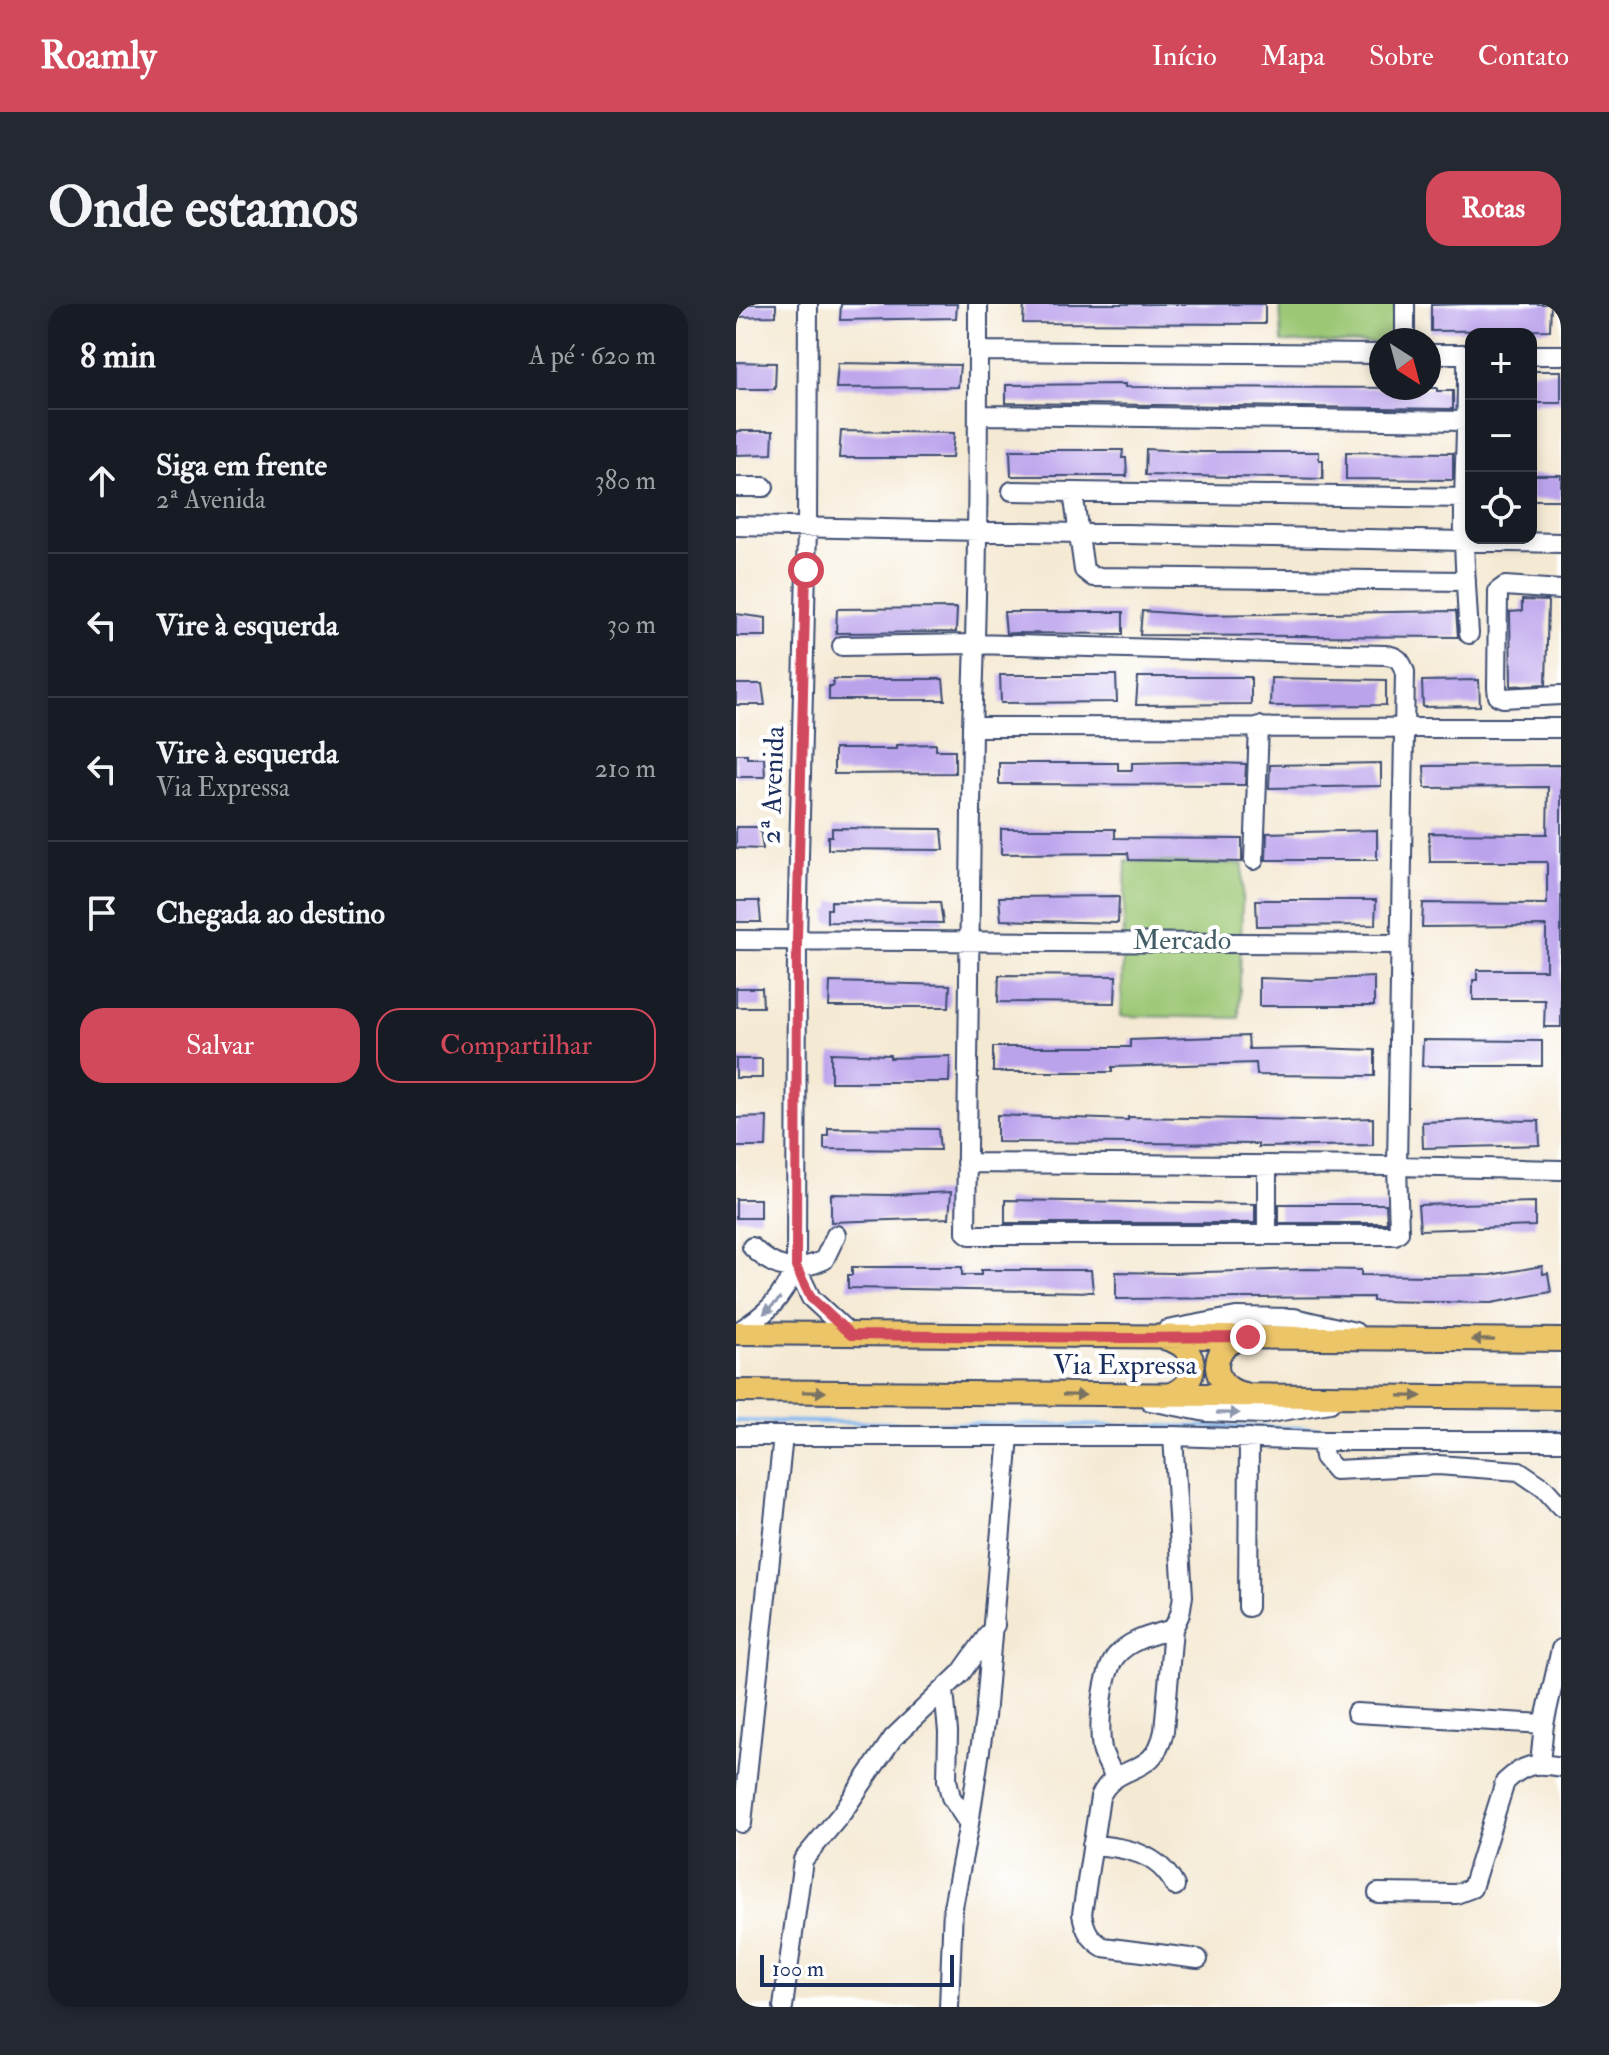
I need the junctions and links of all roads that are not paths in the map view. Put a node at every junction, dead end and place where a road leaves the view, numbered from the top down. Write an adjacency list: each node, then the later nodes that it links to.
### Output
1 (808, 304): 19 (street, 2ª Avenida)
2 (978, 304): 5 (street)
3 (1405, 304): 4 (street)
4 (1405, 328)
5 (978, 351): 6 (street); 11 (street)
6 (1369, 354)
7 (1441, 354): 8 (street)
8 (1465, 354)
9 (1537, 355): 10 (street)
10 (1561, 355)
11 (978, 415): 12 (street); 20 (street)
12 (1465, 421)
13 (736, 487): 14 (street)
14 (764, 487)
15 (1012, 491): 16 (street)
16 (1073, 492): 17 (street); 21 (street)
17 (1465, 498): 22 (street)
18 (736, 526): 19 (street)
19 (807, 527): 20 (street); 35 (street, 2ª Avenida)
20 (978, 532): 21 (street); 27 (street)
21 (1078, 534): 22 (street); 24 (street)
22 (1464, 541): 23 (street); 24 (street)
23 (1561, 543)
24 (1466, 581): 26 (street)
25 (1561, 590): 29 (street)
26 (1469, 634)
27 (975, 644): 28 (street); 31 (street); 32 (street)
28 (842, 646)
29 (1561, 695)
30 (1259, 726): 31 (street); 32 (street); 34 (street)
31 (1404, 726): 33 (street); 38 (street)
32 (972, 727): 37 (street)
33 (1561, 728)
34 (1254, 860)
35 (797, 939): 36 (street); 37 (street); 46 (street, 2ª Avenida)
36 (736, 940)
37 (969, 940): 38 (street); 39 (street)
38 (1400, 944): 41 (street)
39 (966, 1163): 40 (street); 44 (street)
40 (1267, 1165): 41 (street); 44 (street)
41 (1397, 1166): 42 (street); 44 (street)
42 (1561, 1170)
43 (836, 1235): 46 (street)
44 (1267, 1235)
45 (752, 1247): 46 (street)
46 (796, 1267): 47 (street, one-way to 47); 48 (street)
47 (736, 1333): 48 (main road, Via Expressa)
48 (851, 1335): 50 (main road, Via Expressa)
49 (1248, 1337): 51 (main road, Via Expressa); 52 (main road, Via Expressa); 55 (main road)
50 (1126, 1338): 51 (street); 52 (main road, Via Expressa)
51 (1381, 1338): 53 (main road, Via Expressa, one-way to 51)
52 (1164, 1339): 57 (main road)
53 (1559, 1339)
54 (736, 1391): 56 (main road, Via Expressa, one-way to 56)
55 (1248, 1394): 57 (main road, Via Expressa); 58 (main road, Via Expressa)
56 (1123, 1396): 57 (main road, Via Expressa); 58 (street, one-way to 58)
57 (1164, 1396)
58 (1376, 1396): 59 (main road, Via Expressa, one-way to 59)
59 (1561, 1398)
60 (736, 1436): 61 (street)
61 (783, 1436): 62 (street); 78 (street)
62 (1009, 1436): 63 (street); 69 (street)
63 (1173, 1436): 64 (street); 70 (street)
64 (1249, 1438): 65 (street); 68 (street)
65 (1322, 1441): 66 (street); 67 (street)
66 (1561, 1441)
67 (1561, 1507)
68 (1248, 1607)
69 (995, 1625): 72 (street); 79 (street)
70 (1173, 1629): 77 (street); 77 (street)
71 (1561, 1649): 74 (street)
72 (944, 1691): 79 (street); 84 (street)
73 (1356, 1713): 74 (street)
74 (1544, 1724): 75 (street)
75 (1540, 1763): 76 (street); 82 (street)
76 (1561, 1767)
77 (1115, 1777): 80 (street)
78 (742, 1823)
79 (969, 1824): 85 (street)
80 (1092, 1845): 81 (street); 83 (street)
81 (1175, 1886)
82 (1378, 1893)
83 (1198, 1959)
84 (783, 2007)
85 (949, 2007)

